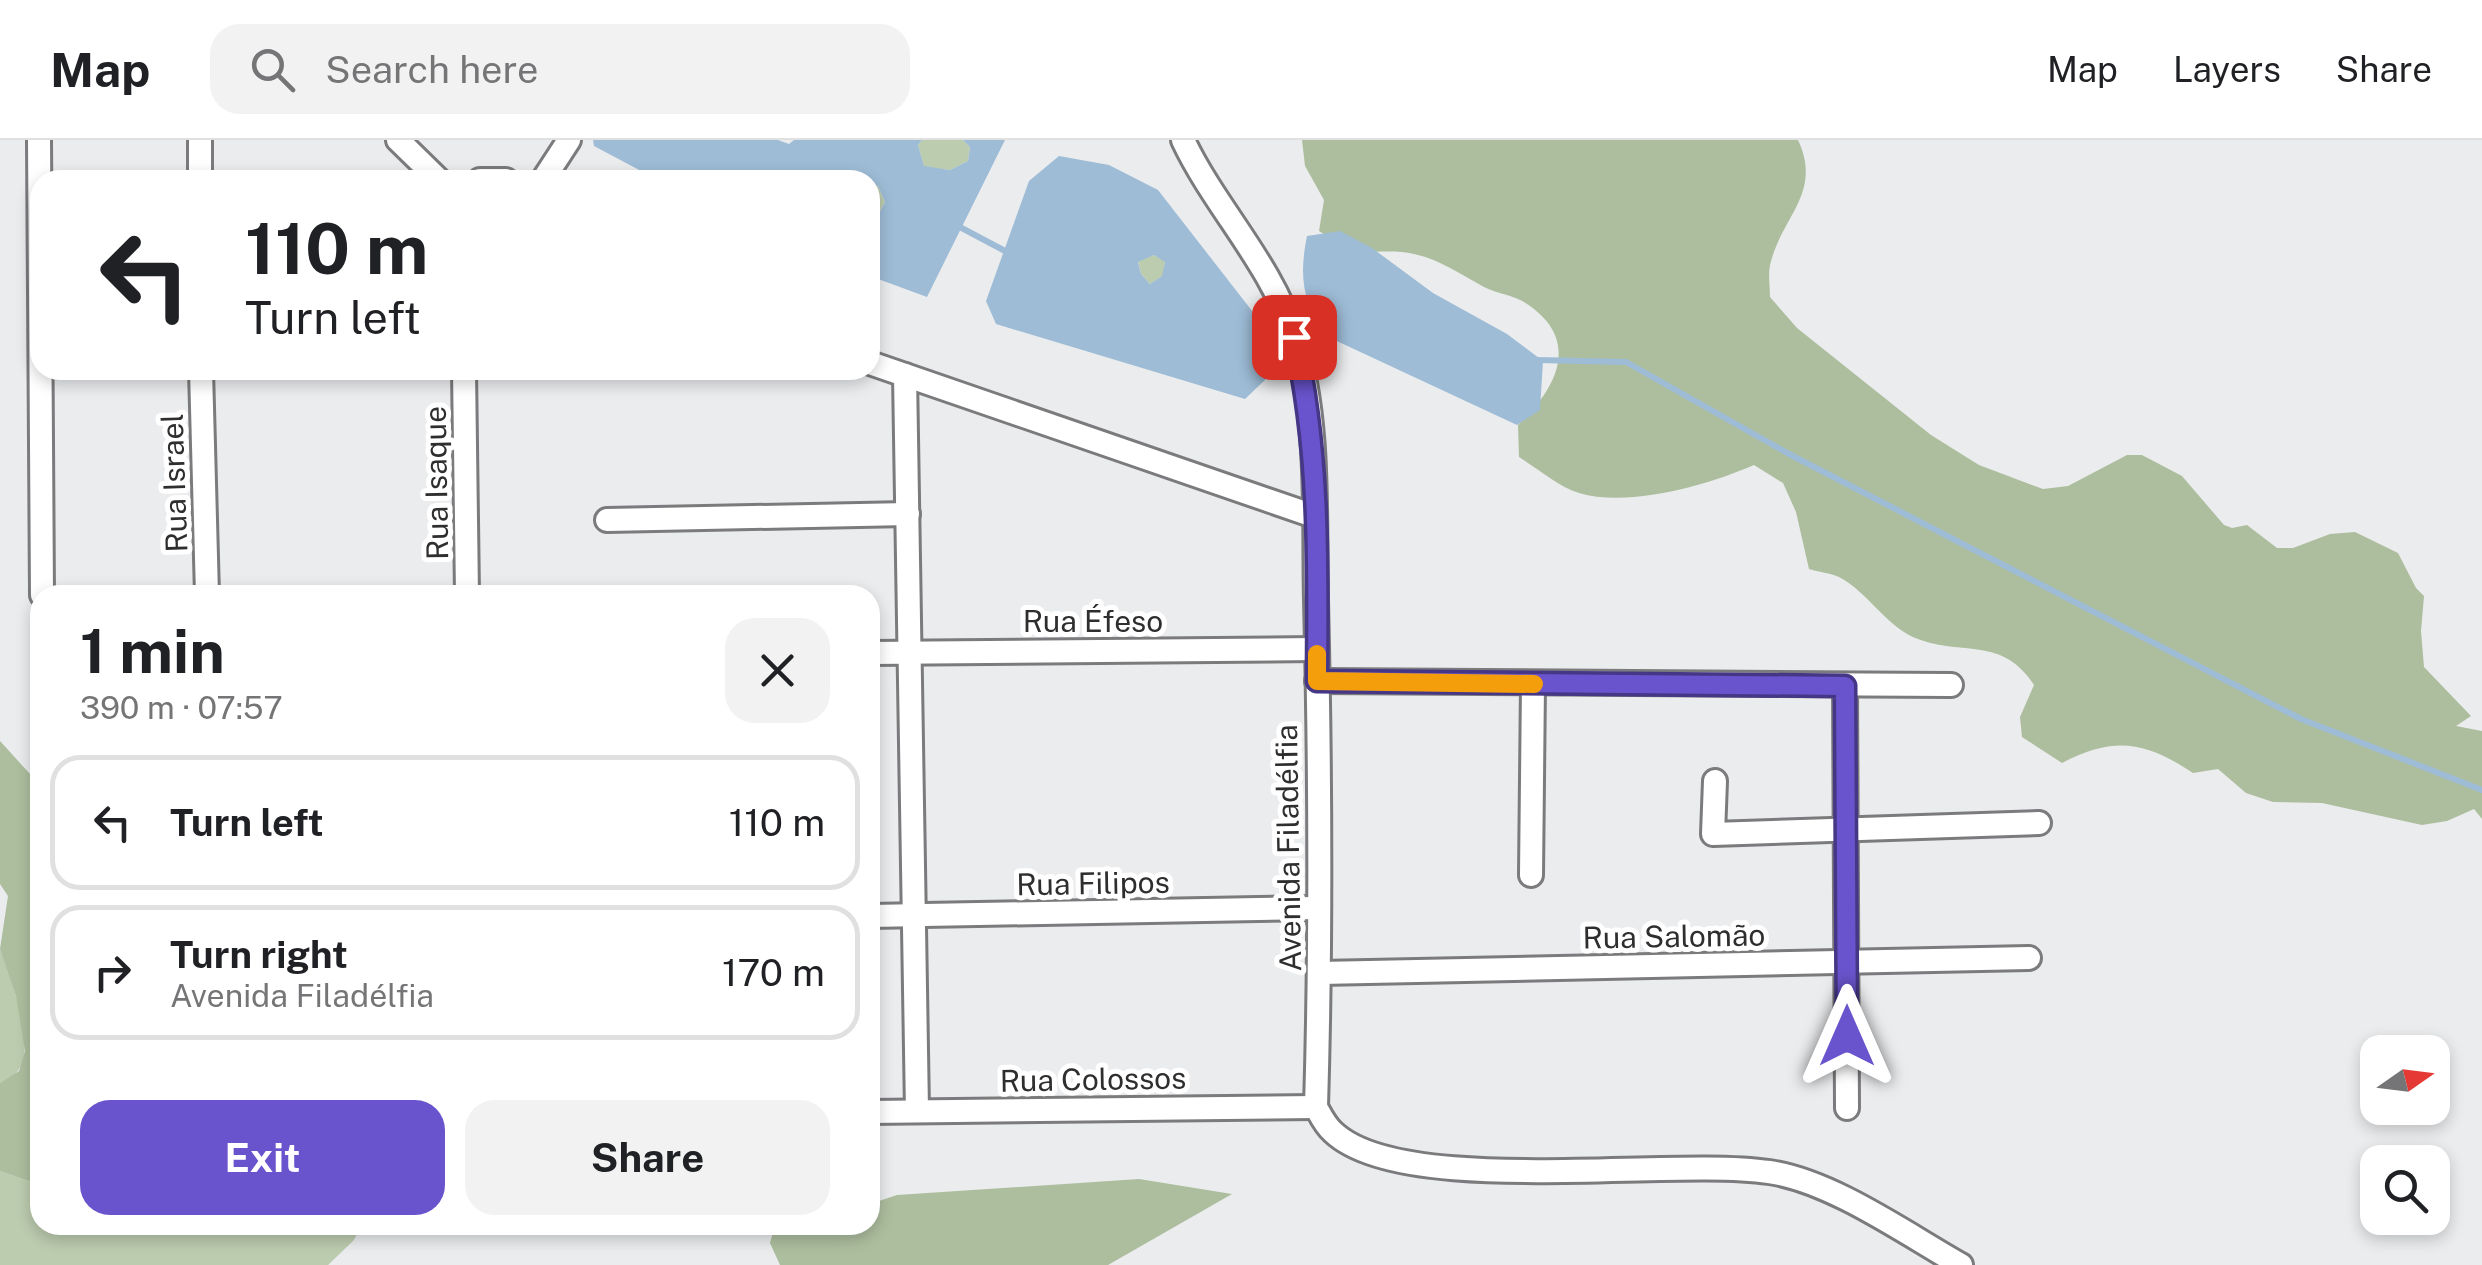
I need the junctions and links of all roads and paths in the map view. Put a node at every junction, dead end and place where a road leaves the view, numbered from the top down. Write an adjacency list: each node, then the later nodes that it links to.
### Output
1 (40, 140): 6 (street)
2 (200, 140): 7 (street)
3 (398, 140): 8 (street)
4 (570, 140): 9 (street)
5 (1183, 140): 16 (street, Avenida Filadélfia)
6 (40, 170)
7 (200, 170)
8 (430, 170)
9 (550, 170)
10 (880, 366): 11 (street)
11 (905, 375): 15 (street); 16 (street)
12 (41, 380): 18 (street)
13 (201, 380): 19 (street, Rua Israel)
14 (464, 380): 20 (street, Rua Isaque)
15 (908, 514): 17 (street); 23 (street)
16 (1314, 516): 21 (street, Avenida Filadélfia)
17 (608, 520)
18 (42, 585)
19 (207, 585)
20 (467, 585)
21 (1317, 649): 23 (street, Rua Éfeso); 24 (street, Avenida Filadélfia)
22 (880, 653): 23 (street, Rua Éfeso)
23 (911, 653): 34 (street)
24 (1317, 681): 25 (street); 32 (street, Avenida Filadélfia)
25 (1532, 684): 27 (street); 31 (street)
26 (1951, 685): 27 (street)
27 (1845, 686): 30 (street)
28 (1715, 781): 30 (street)
29 (2039, 823): 30 (street)
30 (1846, 830): 36 (street)
31 (1531, 874)
32 (1317, 908): 34 (street, Rua Filipos); 37 (street, Avenida Filadélfia)
33 (880, 916): 34 (street, Rua Filipos)
34 (913, 916): 40 (street)
35 (2029, 958): 36 (street, Rua Salomão)
36 (1847, 963): 37 (street, Rua Salomão); 39 (street)
37 (1320, 973): 38 (street, Avenida Filadélfia)
38 (1316, 1107): 40 (street, Rua Colossos); 42 (street)
39 (1848, 1108)
40 (917, 1111): 41 (street, Rua Colossos)
41 (880, 1112)
42 (1961, 1265)

